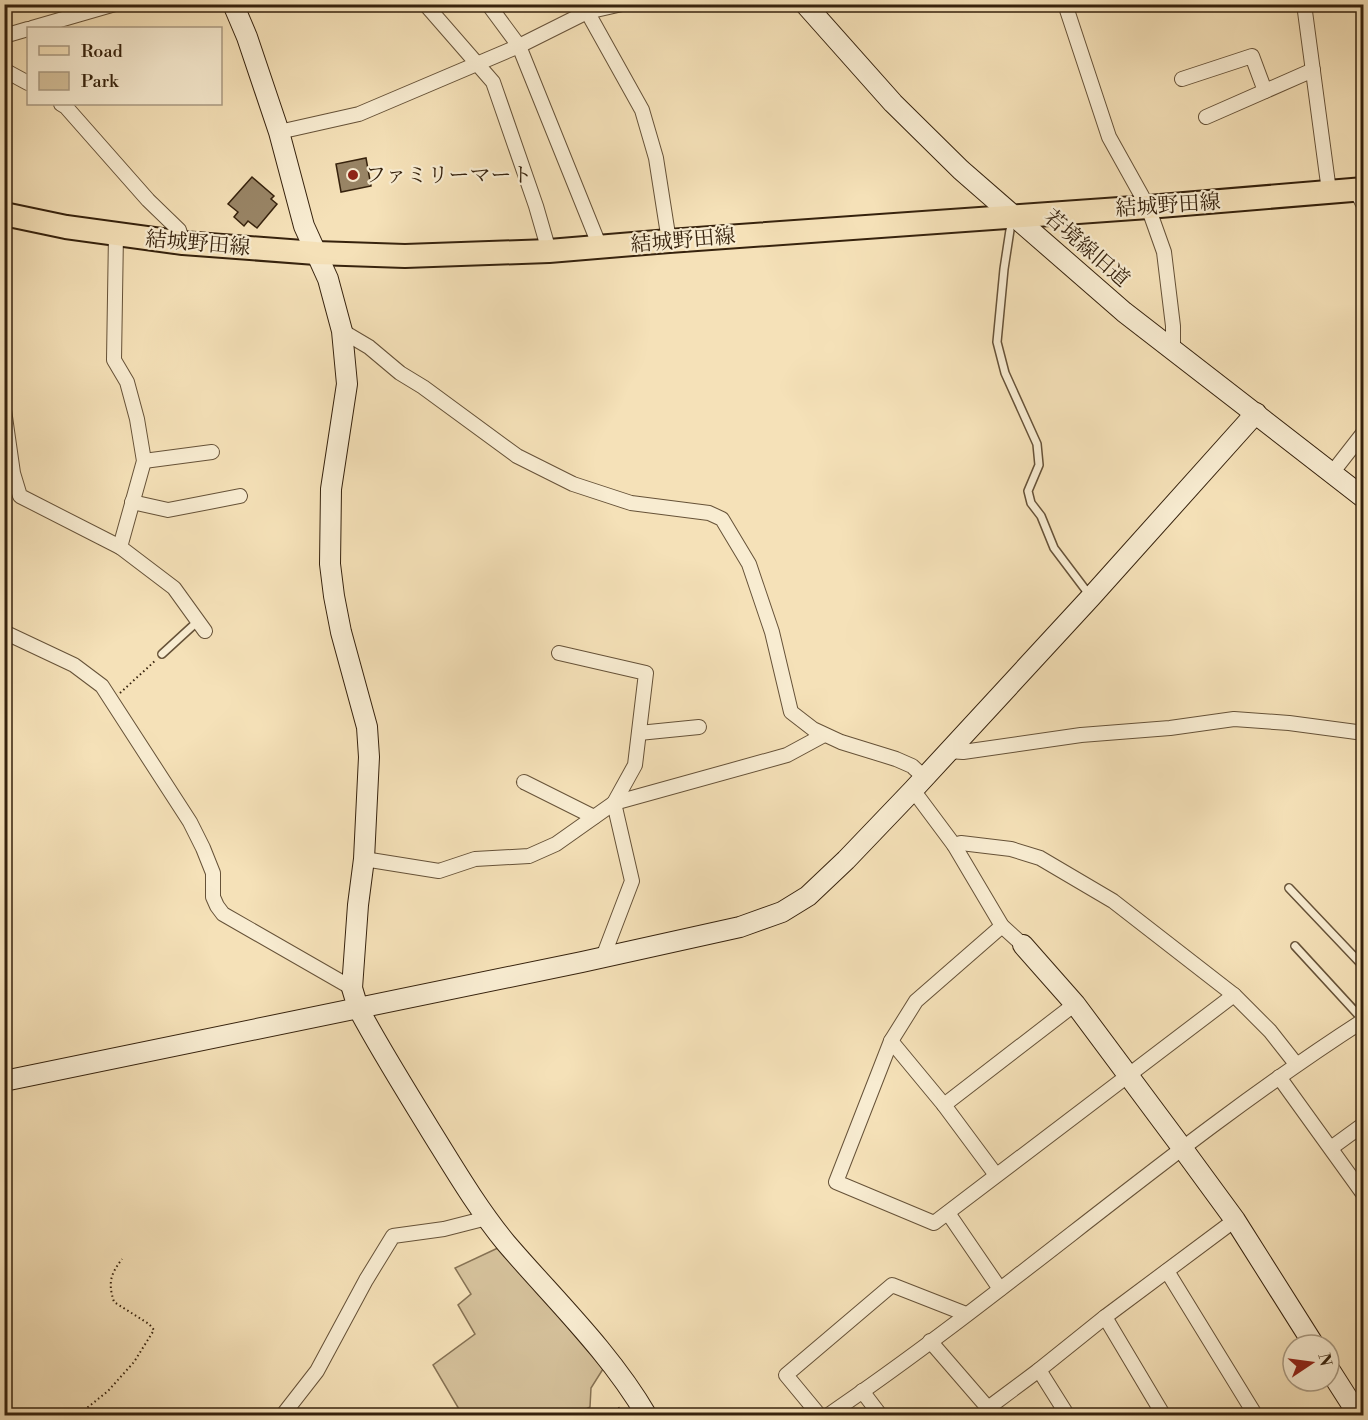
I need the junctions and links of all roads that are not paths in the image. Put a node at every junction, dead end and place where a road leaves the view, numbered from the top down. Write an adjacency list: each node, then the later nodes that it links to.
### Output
1 (115, 4): 10 (street)
2 (233, 4): 22 (street)
3 (425, 4): 14 (street)
4 (488, 4): 13 (street)
5 (622, 4): 9 (street)
6 (805, 4): 27 (street, 若境線旧道)
7 (1065, 4): 25 (street)
8 (1304, 4): 16 (street)
9 (585, 8): 13 (street); 29 (street)
10 (37, 27)
11 (27, 30): 12 (street)
12 (4, 36)
13 (519, 46): 14 (street); 31 (street)
14 (478, 64): 22 (street); 32 (street)
15 (4, 70): 18 (street)
16 (1313, 70): 19 (street); 23 (street)
17 (1182, 79): 19 (street)
18 (27, 82)
19 (1265, 91): 21 (street)
20 (63, 105): 30 (street)
21 (1206, 117)
22 (279, 132): 33 (street)
23 (1329, 192): 24 (main road, 結城野田線); 25 (main road, 結城野田線)
24 (1361, 195)
25 (1148, 207): 27 (main road, 結城野田線); 35 (street)
26 (4, 214): 28 (main road, 結城野田線)
27 (1012, 223): 29 (main road, 結城野田線); 35 (street, 若境線旧道); 46 (lane)
28 (116, 234): 30 (main road, 結城野田線); 40 (street)
29 (669, 241): 31 (main road, 結城野田線)
30 (183, 243): 33 (main road, 結城野田線)
31 (600, 247): 32 (main road, 結城野田線)
32 (549, 251): 33 (main road, 結城野田線)
33 (316, 253): 34 (street)
34 (342, 331): 54 (street); 61 (street)
35 (1173, 349): 37 (street, 若境線旧道)
36 (4, 410): 45 (street)
37 (1256, 413): 41 (street, 若境線旧道); 46 (street)
38 (1364, 432): 41 (street)
39 (212, 452): 40 (street)
40 (144, 461): 44 (street)
41 (1332, 473): 43 (street, 若境線旧道)
42 (240, 496): 44 (street)
43 (1364, 498)
44 (132, 502): 45 (street)
45 (120, 547): 47 (street)
46 (1091, 597): 55 (street)
47 (201, 626): 50 (lane)
48 (4, 632): 68 (street)
49 (559, 653): 52 (street)
50 (162, 654)
51 (699, 727): 52 (street)
52 (639, 733): 58 (street)
53 (1364, 733): 55 (street)
54 (824, 735): 57 (street); 58 (street)
55 (948, 751): 57 (street)
56 (524, 782): 59 (street)
57 (918, 783): 60 (street); 66 (street)
58 (614, 802): 59 (street); 66 (street)
59 (594, 817): 61 (street)
60 (954, 845): 63 (street); 69 (street)
61 (364, 859): 68 (street)
62 (1289, 888): 67 (lane)
63 (1002, 926): 64 (street); 73 (street)
64 (1023, 945): 70 (street)
65 (1295, 946): 72 (lane)
66 (603, 957): 71 (street)
67 (1364, 967)
68 (352, 988): 71 (street)
69 (1234, 995): 74 (street); 75 (street)
70 (1075, 1004): 75 (street); 78 (street)
71 (358, 1008): 77 (street); 85 (street)
72 (1363, 1020): 74 (street)
73 (891, 1041): 78 (street); 84 (street)
74 (1296, 1064): 76 (street)
75 (1129, 1075): 81 (street); 82 (street)
76 (1279, 1077): 80 (street); 81 (street)
77 (4, 1081)
78 (944, 1105): 82 (street)
79 (1364, 1124): 80 (street)
80 (1331, 1148): 83 (street)
81 (1183, 1149): 86 (street); 88 (street)
82 (996, 1175): 84 (street)
83 (1364, 1196)
84 (948, 1213): 88 (street)
85 (487, 1218): 96 (street); 97 (street)
86 (1235, 1221): 87 (street); 91 (street)
87 (1167, 1271): 90 (street); 103 (street)
88 (1000, 1289): 89 (street)
89 (966, 1314): 92 (street); 98 (street)
90 (1105, 1317): 93 (street); 102 (street)
91 (1306, 1333)
92 (930, 1341): 93 (street); 95 (street)
93 (1039, 1370): 101 (street)
94 (1341, 1388): 104 (street)
95 (862, 1391): 99 (street); 100 (street)
96 (642, 1408)
97 (282, 1416)
98 (820, 1416)
99 (827, 1416)
100 (881, 1416)
101 (1068, 1416)
102 (1164, 1416)
103 (1256, 1416)
104 (1359, 1416)

